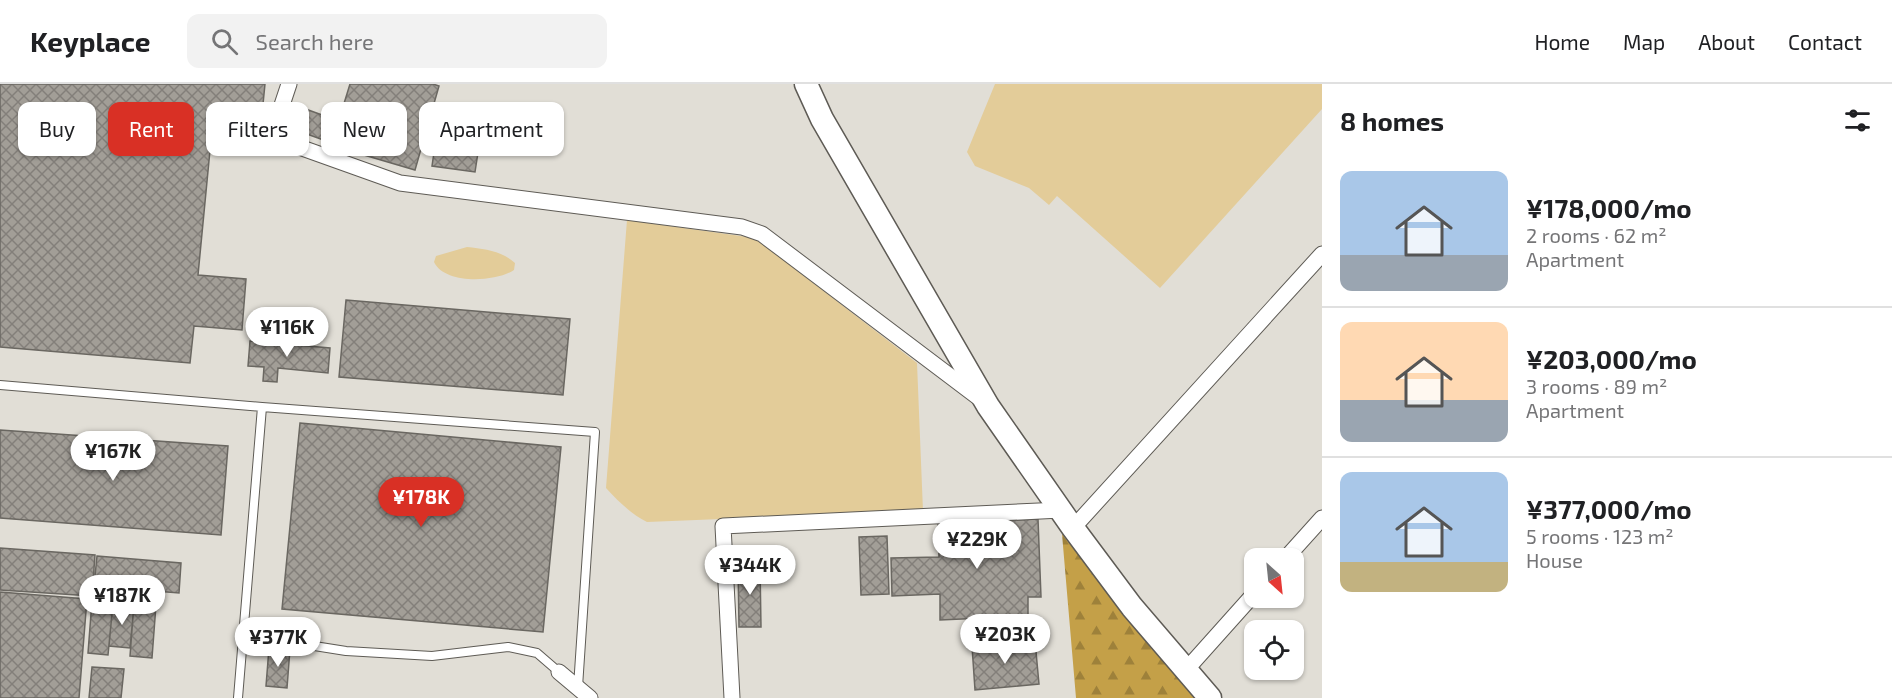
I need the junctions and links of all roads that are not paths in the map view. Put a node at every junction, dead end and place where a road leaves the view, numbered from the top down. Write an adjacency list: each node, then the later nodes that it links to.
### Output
1 (289, 84): 5 (street)
2 (806, 84): 5 (street)
3 (1322, 254): 8 (street)
4 (0, 385): 6 (lane)
5 (988, 406): 8 (street)
6 (262, 407): 11 (lane); 14 (lane)
7 (1322, 518): 9 (street)
8 (1067, 519): 12 (street); 17 (street)
9 (1295, 548)
10 (1244, 605): 12 (street)
11 (244, 635): 13 (lane); 15 (lane)
12 (1186, 670): 18 (street)
13 (559, 672): 14 (street)
14 (578, 687): 16 (street)
15 (238, 698)
16 (590, 698)
17 (732, 698)
18 (1210, 698)

